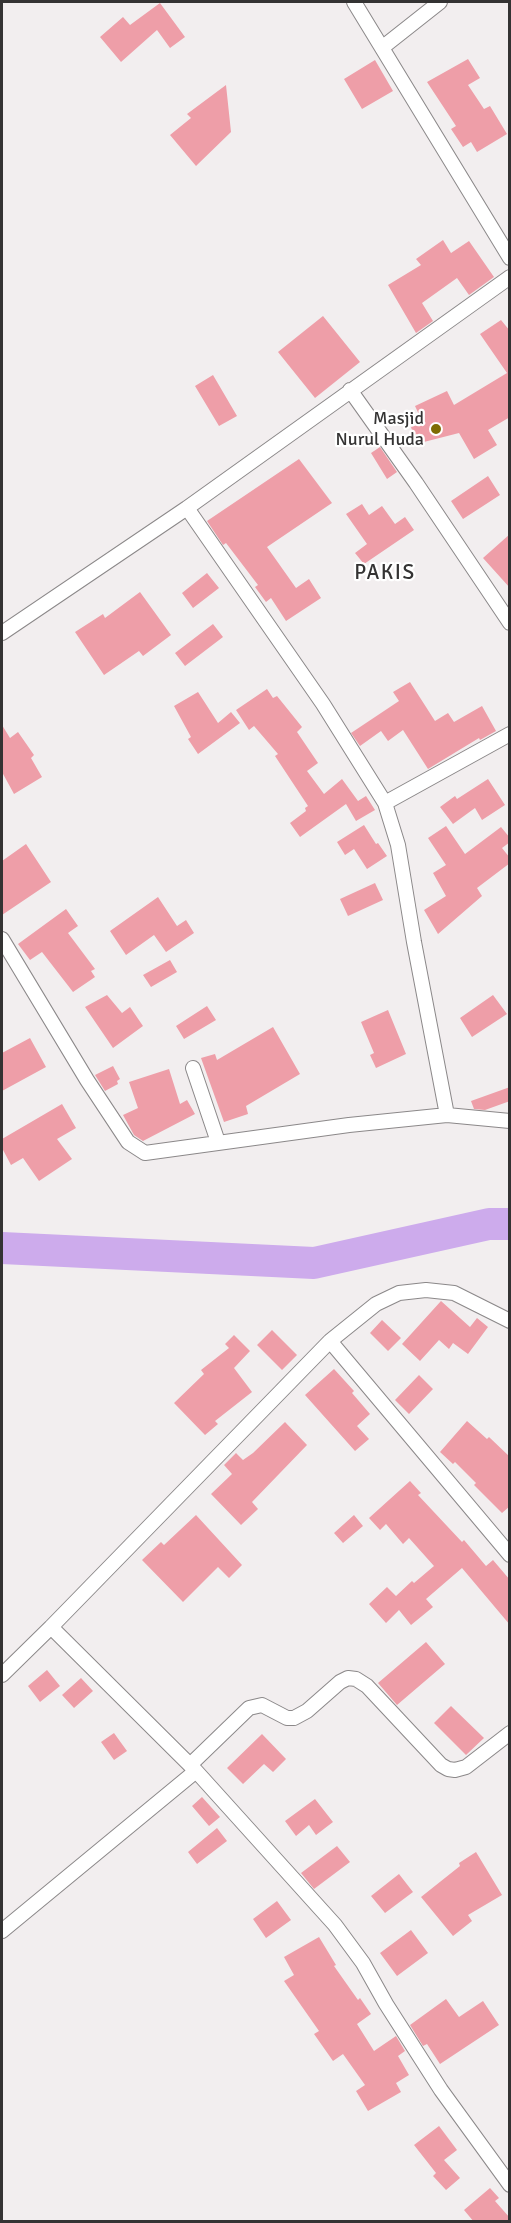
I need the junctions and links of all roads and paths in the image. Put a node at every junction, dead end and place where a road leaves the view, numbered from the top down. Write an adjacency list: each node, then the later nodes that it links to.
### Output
1 (354, 2): 3 (street)
2 (440, 2): 3 (street)
3 (383, 47): 4 (street)
4 (510, 258)
5 (510, 277): 6 (street)
6 (350, 390): 7 (street); 8 (street)
7 (187, 508): 9 (street); 11 (street)
8 (510, 623)
9 (2, 633)
10 (510, 734): 11 (street)
11 (385, 803): 14 (street)
12 (2, 939): 16 (street)
13 (193, 1068): 16 (street)
14 (447, 1115): 15 (street); 16 (street)
15 (510, 1121)
16 (218, 1142)
17 (510, 1321): 18 (street)
18 (330, 1341): 19 (street); 20 (street)
19 (510, 1555)
20 (51, 1627): 21 (street); 23 (street)
21 (2, 1675)
22 (510, 1733): 23 (street)
23 (193, 1768): 24 (street); 25 (street)
24 (2, 1931)
25 (510, 2185)

